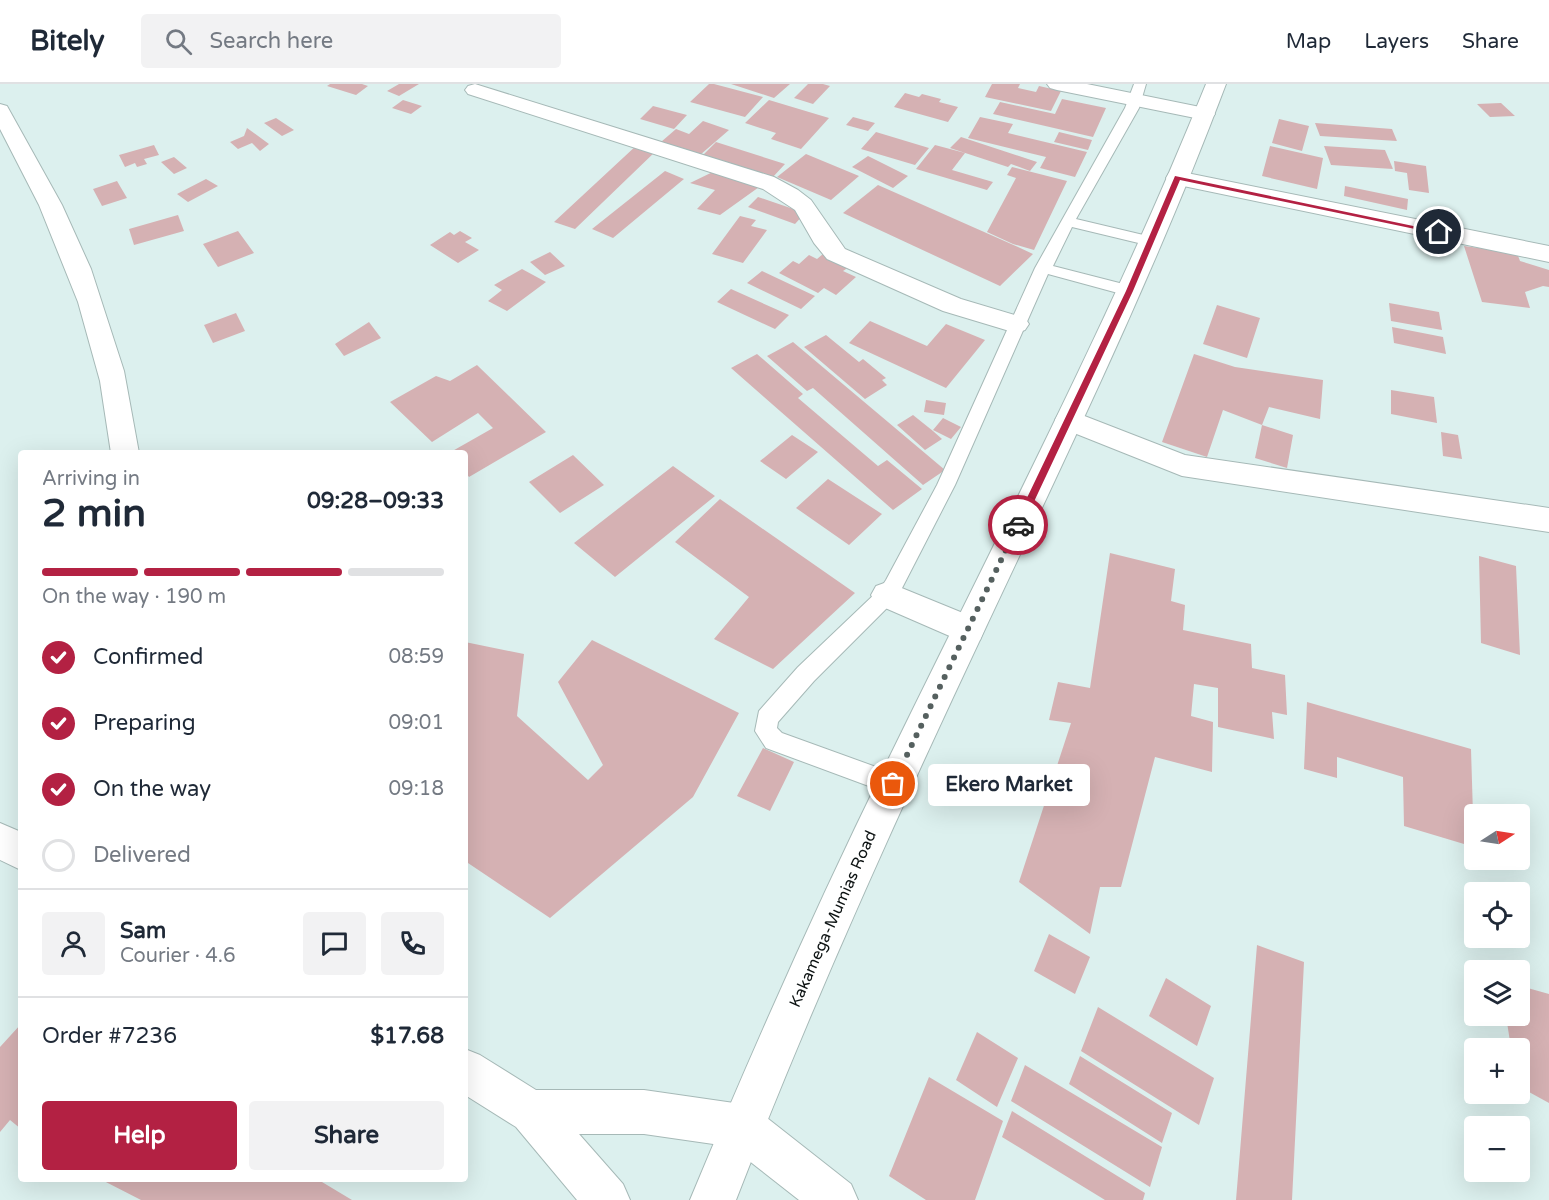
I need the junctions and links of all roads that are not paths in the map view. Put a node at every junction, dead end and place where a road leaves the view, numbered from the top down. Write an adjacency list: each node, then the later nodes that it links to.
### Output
1 (1057, 84): 4 (main road)
2 (1216, 84): 6 (main road, Kakamega-Mumias Road)
3 (475, 90): 13 (main road)
4 (1137, 92): 6 (main road); 8 (lane)
5 (0, 110): 15 (main road)
6 (1204, 114): 7 (main road, Kakamega-Mumias Road)
7 (1178, 178): 9 (main road, Kakamega-Mumias Road); 10 (main road)
8 (1068, 221): 9 (lane); 11 (lane)
9 (1151, 241): 12 (main road, Kakamega-Mumias Road)
10 (1549, 254)
11 (1043, 268): 12 (lane); 13 (lane)
12 (1129, 291): 14 (main road, Kakamega-Mumias Road)
13 (1016, 324): 17 (lane)
14 (1069, 420): 16 (main road); 18 (main road, Kakamega-Mumias Road)
15 (124, 450)
16 (1549, 519)
17 (887, 595): 18 (main road); 19 (lane)
18 (968, 630): 19 (main road, Kakamega-Mumias Road)
19 (893, 784): 24 (main road, Kakamega-Mumias Road)
20 (0, 841): 21 (main road)
21 (18, 850)
22 (468, 1072): 23 (main road)
23 (531, 1112): 24 (main road); 25 (main road)
24 (741, 1126): 26 (main road, Kakamega-Mumias Road); 27 (main road)
25 (607, 1200)
26 (713, 1200)
27 (835, 1200)

